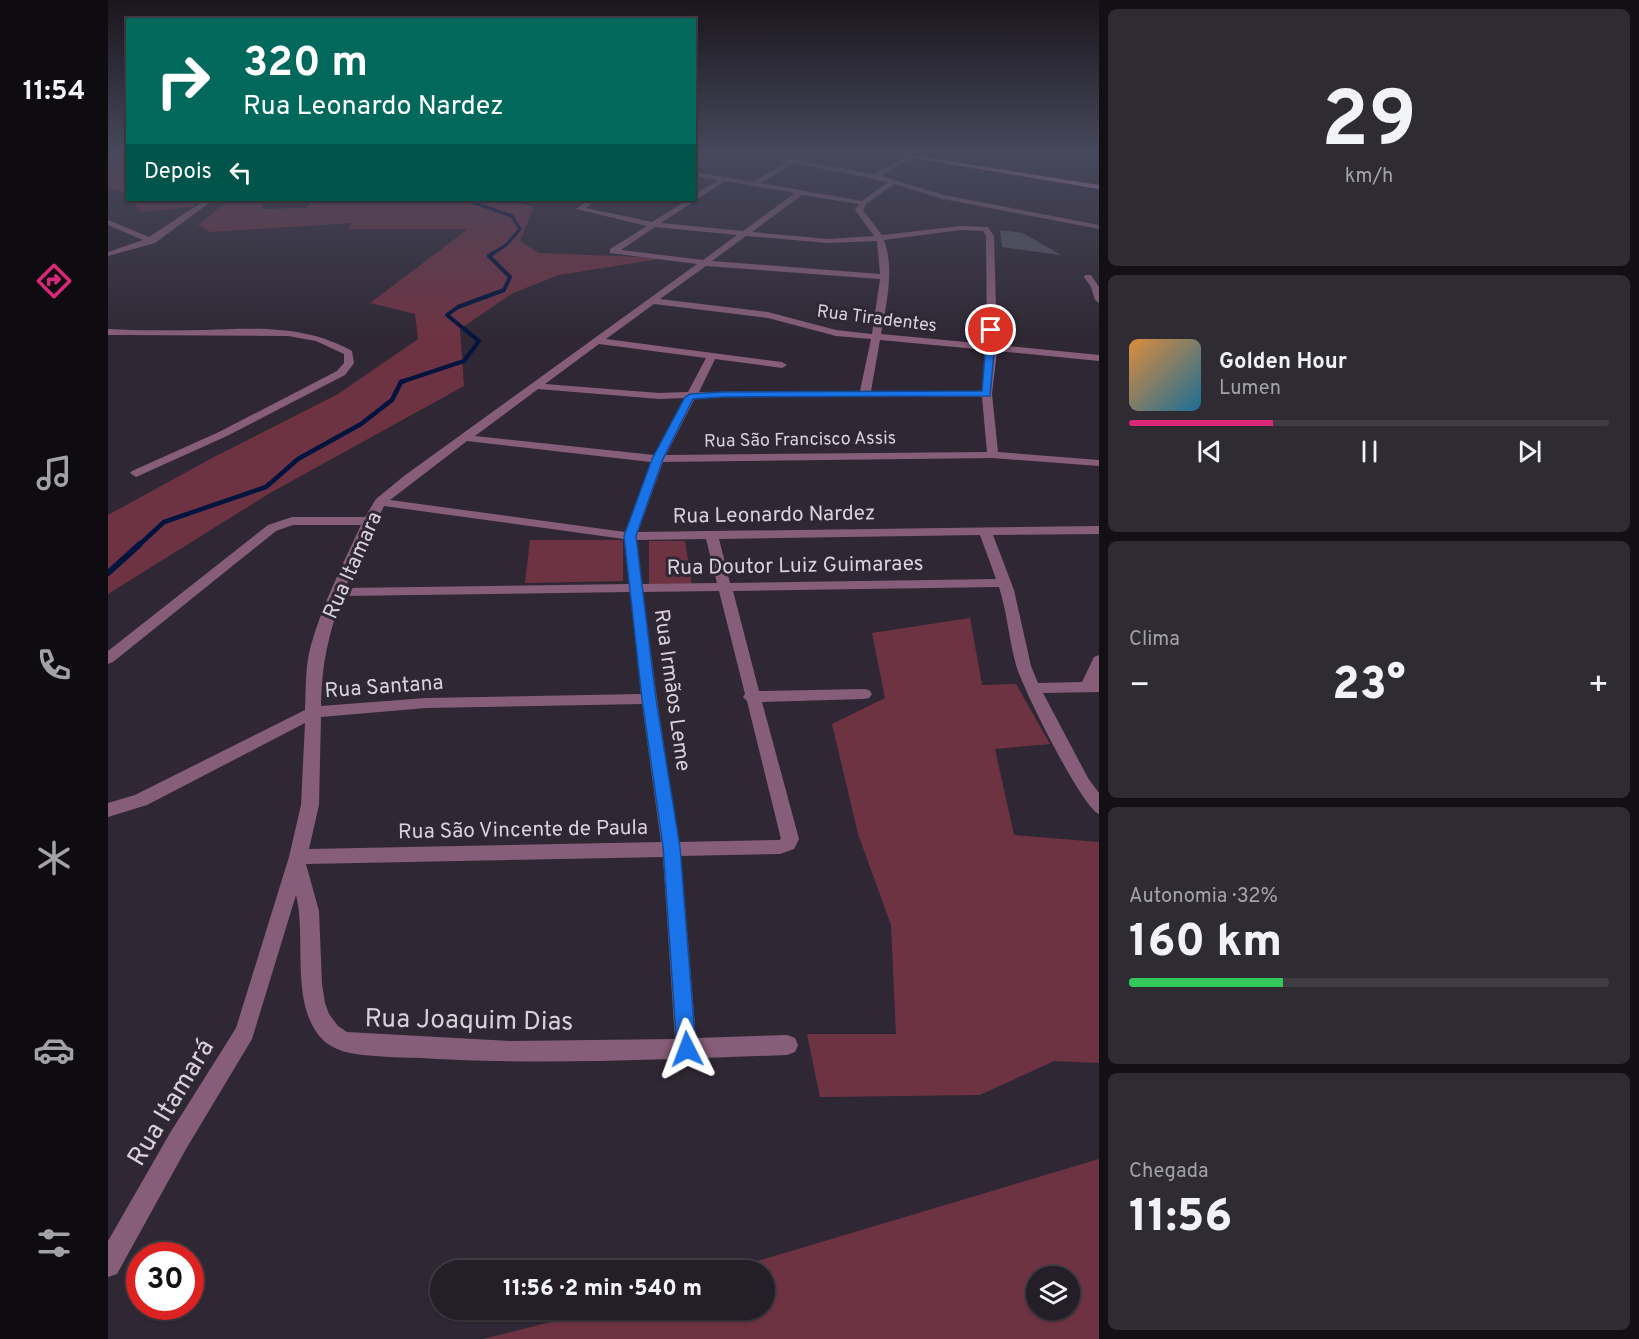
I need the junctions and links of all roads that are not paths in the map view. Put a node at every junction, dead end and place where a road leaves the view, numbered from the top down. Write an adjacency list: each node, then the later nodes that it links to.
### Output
1 (190, 213): 12 (street)
2 (598, 213): 8 (street)
3 (671, 213): 8 (street)
4 (772, 213): 10 (street, Rua Itamara)
5 (860, 213): 11 (street)
6 (1029, 213): 9 (street)
7 (108, 222): 12 (street)
8 (653, 225): 10 (street); 14 (street)
9 (1099, 227)
10 (746, 234): 11 (street); 14 (street, Rua Itamara)
11 (879, 238): 15 (street); 22 (street)
12 (152, 241): 13 (street)
13 (108, 254)
14 (705, 263): 15 (street); 18 (street, Rua Itamara)
15 (882, 277): 20 (street)
16 (1088, 277): 17 (street)
17 (1099, 300)
18 (652, 301): 20 (street, Rua Tiradentes); 21 (street, Rua Itamara)
19 (108, 332): 34 (street)
20 (875, 336): 22 (street, Rua Tiradentes); 27 (street)
21 (597, 341): 23 (street); 26 (street, Rua Itamara)
22 (992, 348): 24 (street, Rua Tiradentes); 28 (street)
23 (712, 356): 25 (street); 29 (street, Rua Irmãos Leme)
24 (1099, 358)
25 (782, 365)
26 (536, 386): 29 (street); 30 (street, Rua Itamara)
27 (865, 394): 28 (street); 29 (street)
28 (987, 394): 31 (street)
29 (690, 397): 32 (street, Rua Irmãos Leme)
30 (466, 438): 32 (street, Rua São Francisco Assis); 35 (street, Rua Itamara)
31 (993, 454): 32 (street, Rua São Francisco Assis); 33 (street, Rua São Francisco Assis)
32 (658, 459): 40 (street, Rua Irmãos Leme)
33 (1099, 463)
34 (136, 473)
35 (380, 502): 36 (street, Rua Itamara); 40 (street, Rua Leonardo Nardez)
36 (369, 520): 44 (street, Rua Itamara); 45 (street)
37 (1099, 530): 38 (street, Rua Leonardo Nardez)
38 (985, 531): 39 (street, Rua Leonardo Nardez); 41 (street)
39 (711, 534): 40 (street, Rua Leonardo Nardez); 42 (street, Rua São Vincente de Paula)
40 (630, 536): 43 (street, Rua Irmãos Leme)
41 (1003, 583): 42 (street, Rua Doutor Luiz Guimaraes); 48 (street)
42 (724, 587): 43 (street, Rua Doutor Luiz Guimaraes); 50 (street, Rua São Vincente de Paula)
43 (635, 588): 44 (street, Rua Doutor Luiz Guimaraes); 51 (street, Rua Irmãos Leme)
44 (336, 592): 52 (street, Rua Itamara)
45 (108, 659)
46 (1099, 660): 47 (street)
47 (1093, 687): 48 (street)
48 (1033, 688): 53 (street)
49 (864, 694): 50 (street)
50 (751, 697): 55 (street, Rua São Vincente de Paula)
51 (649, 699): 52 (street, Rua Santana); 55 (street, Rua Irmãos Leme)
52 (314, 712): 54 (street, Rua Santana); 56 (street, Rua Itamara)
53 (1099, 807)
54 (108, 810)
55 (671, 847): 56 (street, Rua São Vincente de Paula); 59 (street, Rua Irmãos Leme)
56 (297, 860): 57 (street, Rua Itamara); 59 (street, Rua Joaquim Dias)
57 (245, 1032): 60 (street, Rua Itamará)
58 (787, 1045): 59 (street, Rua Joaquim Dias)
59 (687, 1049)
60 (118, 1238): 61 (street)
61 (108, 1265)

